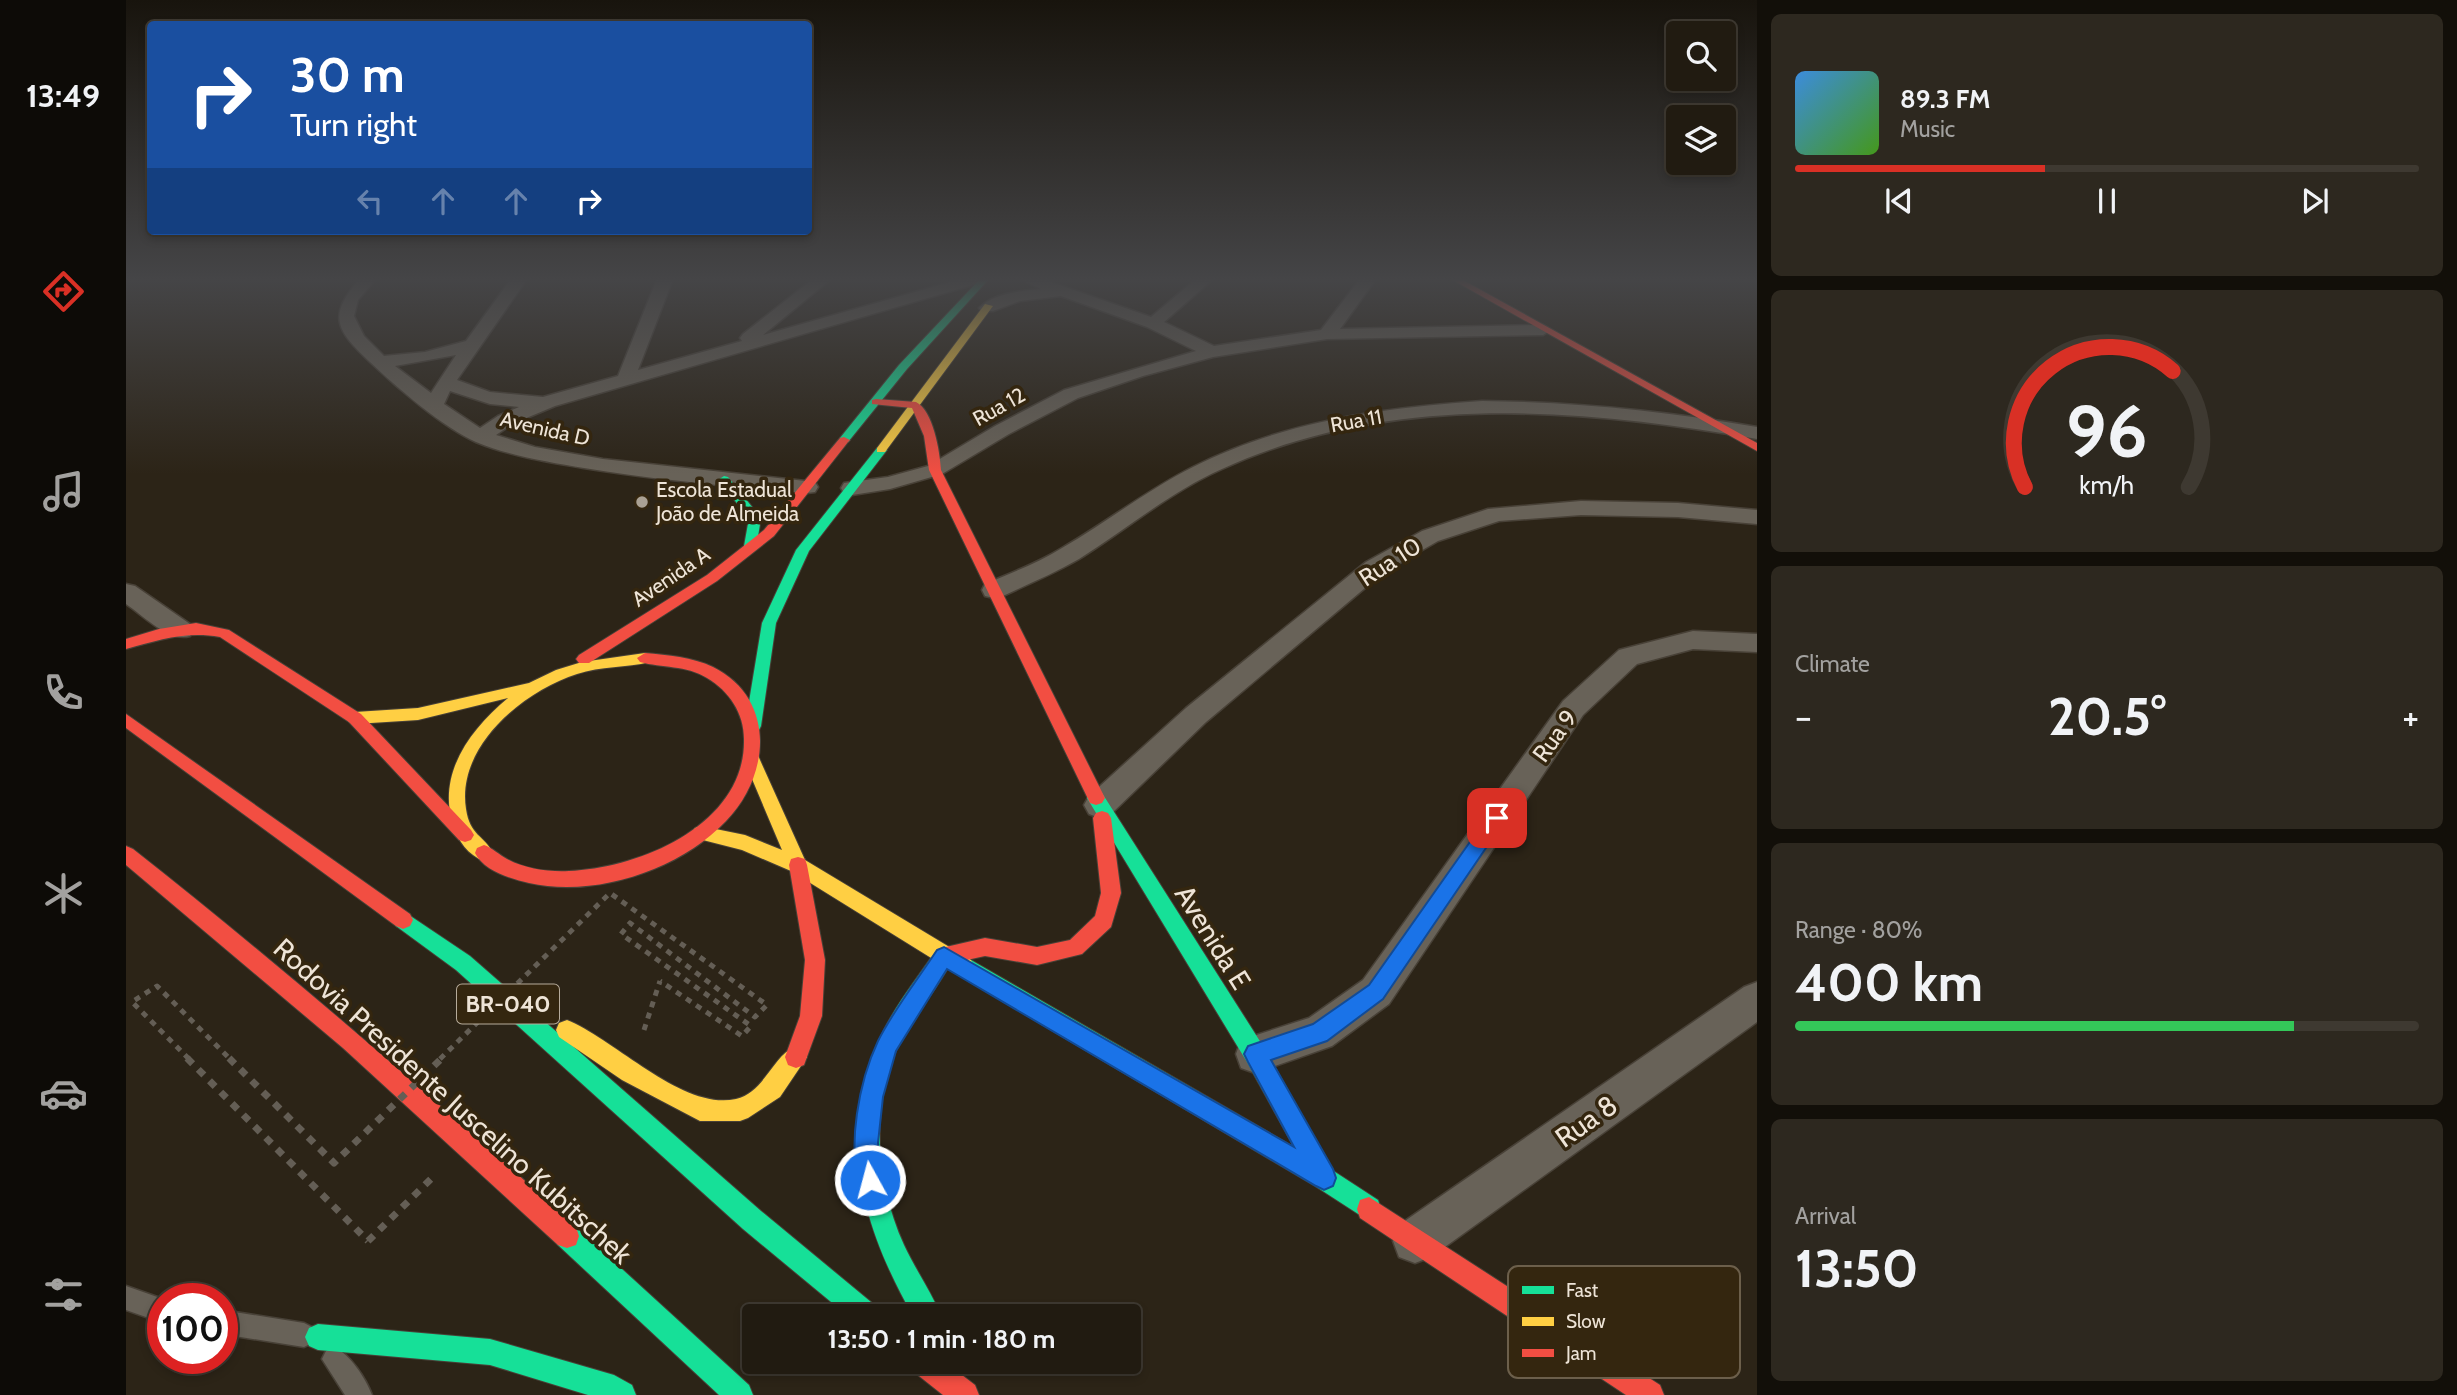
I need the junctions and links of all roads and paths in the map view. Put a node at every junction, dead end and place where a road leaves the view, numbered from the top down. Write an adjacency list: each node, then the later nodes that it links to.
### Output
1 (363, 344): 13 (street, Avenida D)
2 (639, 344): 14 (street)
3 (741, 344): 11 (street)
4 (746, 344): 11 (street)
5 (925, 344): 17 (main road, Avenida A)
6 (961, 344): 19 (main road)
7 (1196, 344): 12 (street)
8 (1262, 344): 12 (street, Rua 12)
9 (1569, 344): 20 (main road)
10 (471, 345): 13 (street); 15 (street)
11 (739, 346): 14 (street)
12 (1212, 352): 24 (street, Rua 12)
13 (379, 362): 18 (street, Avenida D)
14 (625, 381): 16 (street)
15 (446, 382): 16 (street); 18 (street)
16 (548, 402): 22 (street)
17 (876, 402): 19 (main road); 26 (main road, Avenida A)
18 (434, 405): 22 (street, Avenida D)
19 (916, 405): 24 (main road, Avenida E); 27 (main road)
20 (1714, 424): 21 (street, Rua 11); 23 (main road); 30 (street, Rua 11)
21 (1757, 433)
22 (480, 437): 25 (street, Avenida D)
23 (1757, 448)
24 (935, 470): 27 (street, Rua 12); 30 (main road, Avenida E)
25 (724, 480): 26 (street, Avenida D); 29 (main road)
26 (807, 486): 29 (main road, Avenida A)
27 (852, 488): 38 (main road)
28 (1757, 517): 40 (street, Rua 10)
29 (751, 546): 35 (main road, Avenida A)
30 (994, 590): 40 (main road, Avenida E)
31 (126, 592): 32 (street)
32 (181, 630): 34 (main road); 36 (main road)
33 (1757, 643): 49 (street, Rua 9)
34 (126, 644)
35 (554, 678): 36 (main road); 38 (main road); 42 (main road)
36 (355, 718): 42 (main road)
37 (126, 720): 46 (main road, BR-040)
38 (753, 726): 39 (main road)
39 (752, 760): 41 (main road); 44 (main road)
40 (1100, 805): 45 (main road); 49 (main road, Avenida E)
41 (701, 834): 42 (main road); 44 (main road)
42 (466, 836)
43 (126, 854): 50 (main road, Rodovia Presidente Juscelino Kubitschek)
44 (798, 865): 45 (main road); 46 (main road)
45 (944, 956): 51 (main road); 56 (main road)
46 (463, 964): 55 (main road, BR-040)
47 (660, 981): 50 (path, bridge)
48 (1757, 1000): 52 (street, Rua 8)
49 (1255, 1054): 51 (main road, Avenida E)
50 (466, 1143): 65 (main road, Rodovia Presidente Juscelino Kubitschek)
51 (1324, 1178): 52 (main road, Avenida E)
52 (1415, 1241): 54 (main road, Avenida E)
53 (126, 1298): 57 (lane)
54 (1508, 1302)
55 (854, 1304)
56 (920, 1304)
57 (147, 1305)
58 (238, 1324): 59 (lane)
59 (318, 1337): 63 (lane); 64 (main road)
60 (939, 1374): 66 (main road)
61 (967, 1374): 67 (main road)
62 (1624, 1378): 68 (main road, Avenida E)
63 (360, 1395)
64 (622, 1395)
65 (739, 1395)
66 (965, 1395)
67 (981, 1395)
68 (1650, 1395)

